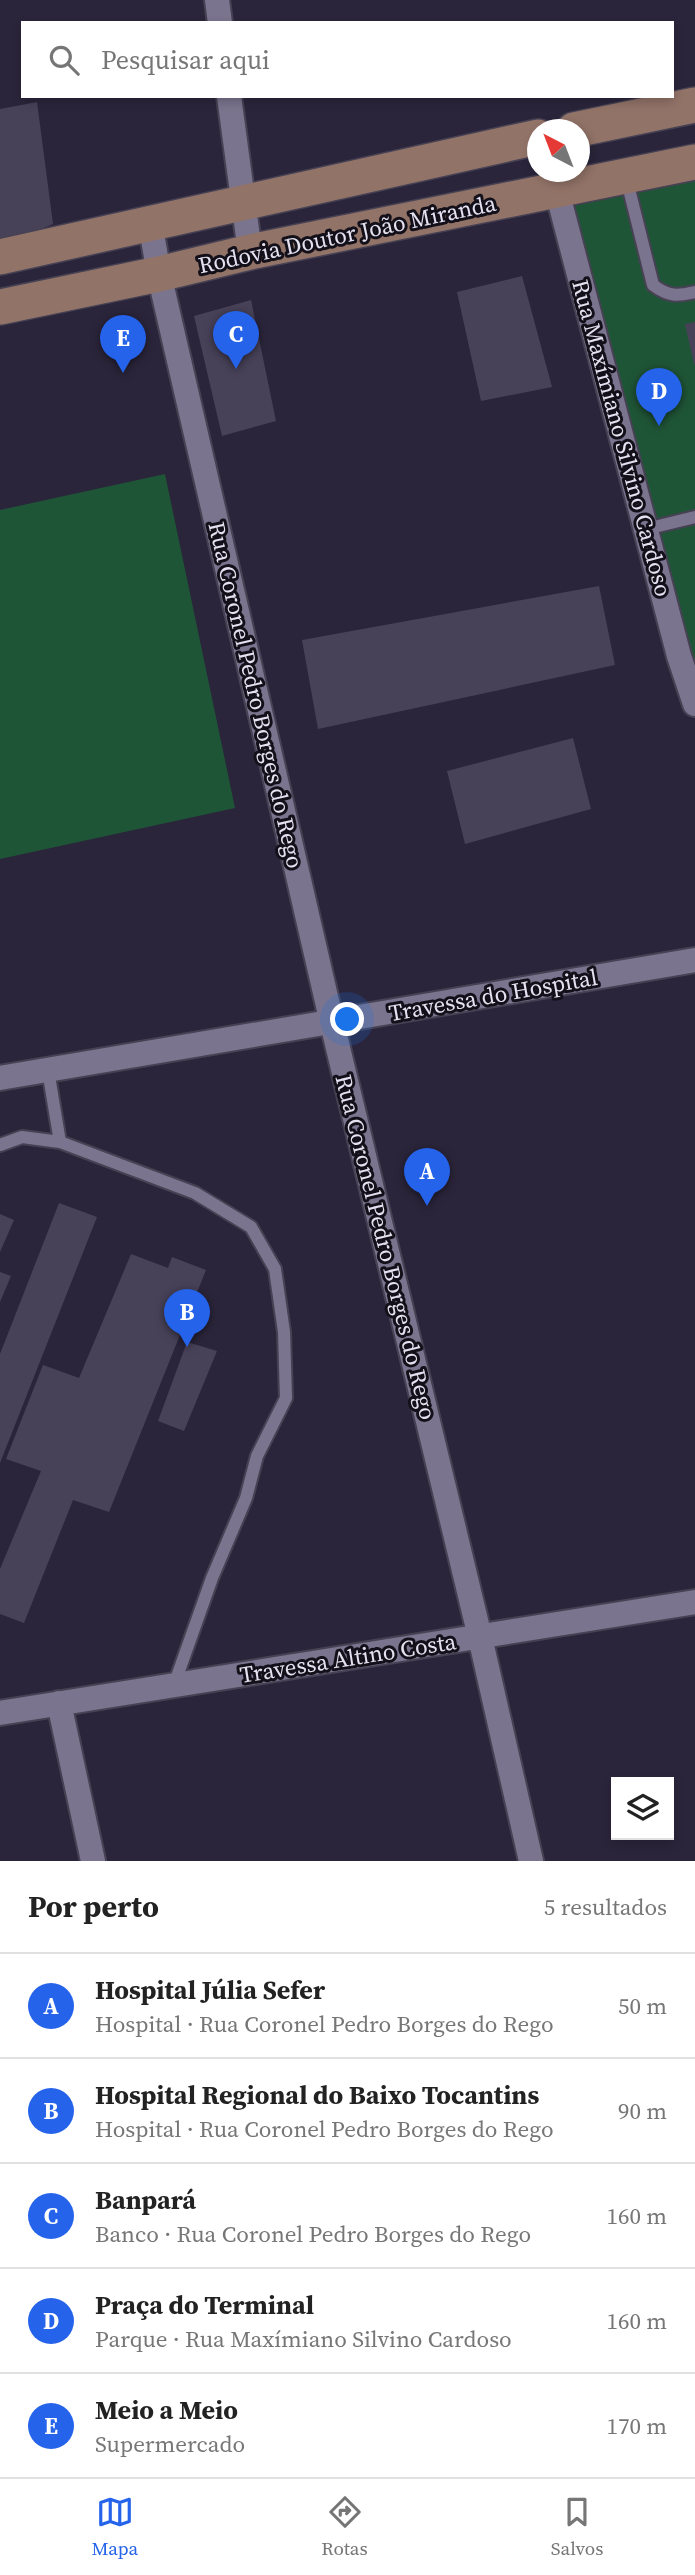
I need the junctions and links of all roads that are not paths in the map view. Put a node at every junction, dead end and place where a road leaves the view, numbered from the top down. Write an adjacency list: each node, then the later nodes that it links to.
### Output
1 (217, 0): 2 (street)
2 (220, 21)
3 (229, 98): 12 (street)
4 (695, 105): 5 (main road)
5 (590, 127)
6 (527, 139): 12 (main road)
7 (695, 162): 8 (main road, Rodovia Doutor João Miranda)
8 (626, 177): 9 (main road, Rodovia Doutor João Miranda); 17 (lane)
9 (590, 179)
10 (552, 182): 14 (main road, Rodovia Doutor João Miranda)
11 (556, 182): 20 (street, Rua Maxímiano Silvino Cardoso)
12 (242, 203): 13 (main road); 14 (street)
13 (149, 222): 15 (main road); 16 (street, Rua Coronel Pedro Borges do Rego)
14 (250, 251): 16 (main road, Rodovia Doutor João Miranda)
15 (0, 257)
16 (159, 274): 18 (main road, Rodovia Doutor João Miranda); 23 (street, Rua Coronel Pedro Borges do Rego)
17 (695, 292)
18 (0, 307)
19 (695, 517): 20 (lane)
20 (646, 529): 21 (street, Rua Maxímiano Silvino Cardoso)
21 (695, 704)
22 (695, 960): 23 (street, Travessa do Hospital)
23 (332, 1023): 24 (street, Travessa do Hospital); 29 (street, Rua Coronel Pedro Borges do Rego)
24 (48, 1070): 25 (street, Travessa do Hospital); 26 (lane)
25 (0, 1078)
26 (60, 1142): 27 (lane); 30 (lane)
27 (0, 1145)
28 (695, 1602): 29 (street, Travessa Altino Costa)
29 (480, 1636): 30 (street, Travessa Altino Costa); 34 (street, Rua Coronel Pedro Borges do Rego)
30 (174, 1685): 31 (street, Travessa Altino Costa)
31 (59, 1703): 32 (street, Travessa Altino Costa); 33 (street)
32 (0, 1713)
33 (93, 1861)
34 (531, 1861)

